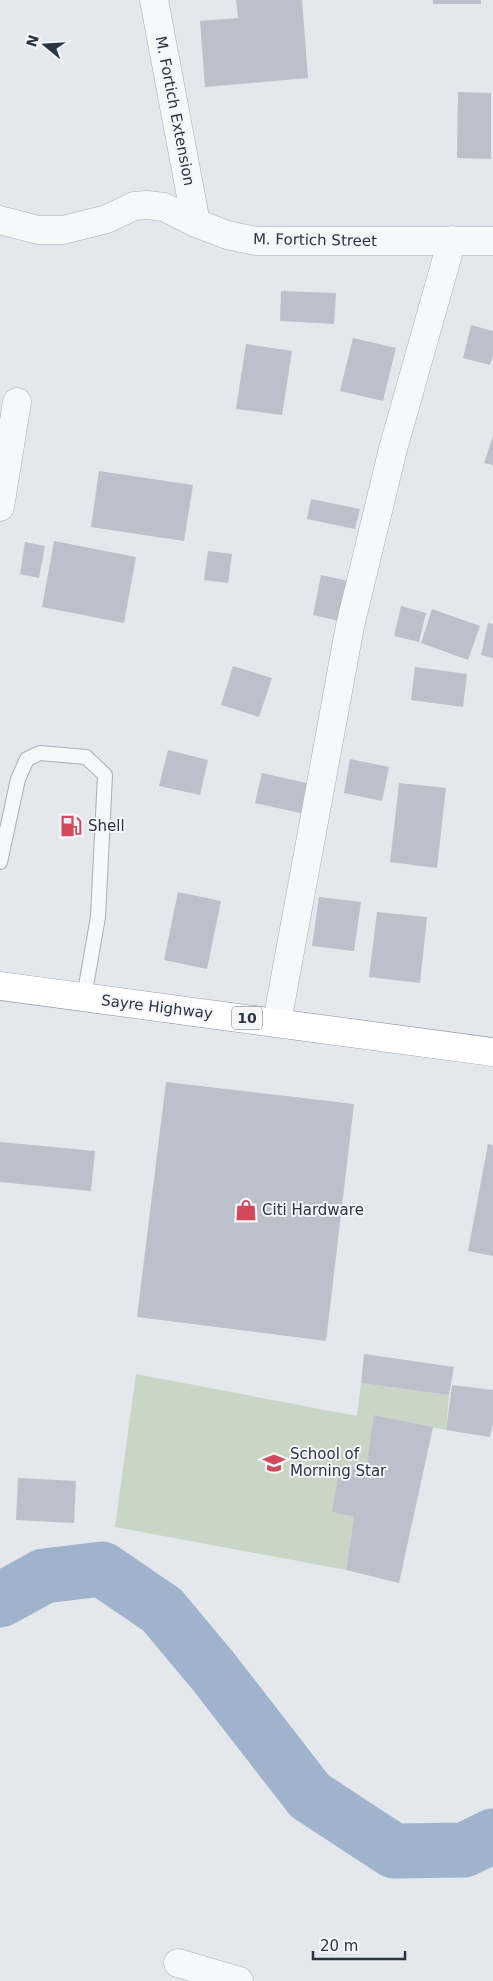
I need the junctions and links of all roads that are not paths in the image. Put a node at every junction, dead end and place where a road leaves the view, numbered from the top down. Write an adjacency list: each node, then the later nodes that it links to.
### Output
1 (154, 0): 3 (street, M. Fortich Extension)
2 (0, 220): 3 (street, M. Fortich Street)
3 (196, 223): 4 (street, M. Fortich Street)
4 (452, 240): 5 (street, M. Fortich Street); 11 (street)
5 (493, 241)
6 (17, 402): 7 (street)
7 (0, 507)
8 (0, 862): 10 (lane)
9 (0, 986): 10 (highway, Sayre Highway / 10)
10 (84, 997): 11 (highway, Sayre Highway / 10)
11 (277, 1022): 12 (highway, Sayre Highway / 10)
12 (493, 1052)
13 (178, 1963): 14 (street)
14 (240, 1981)

